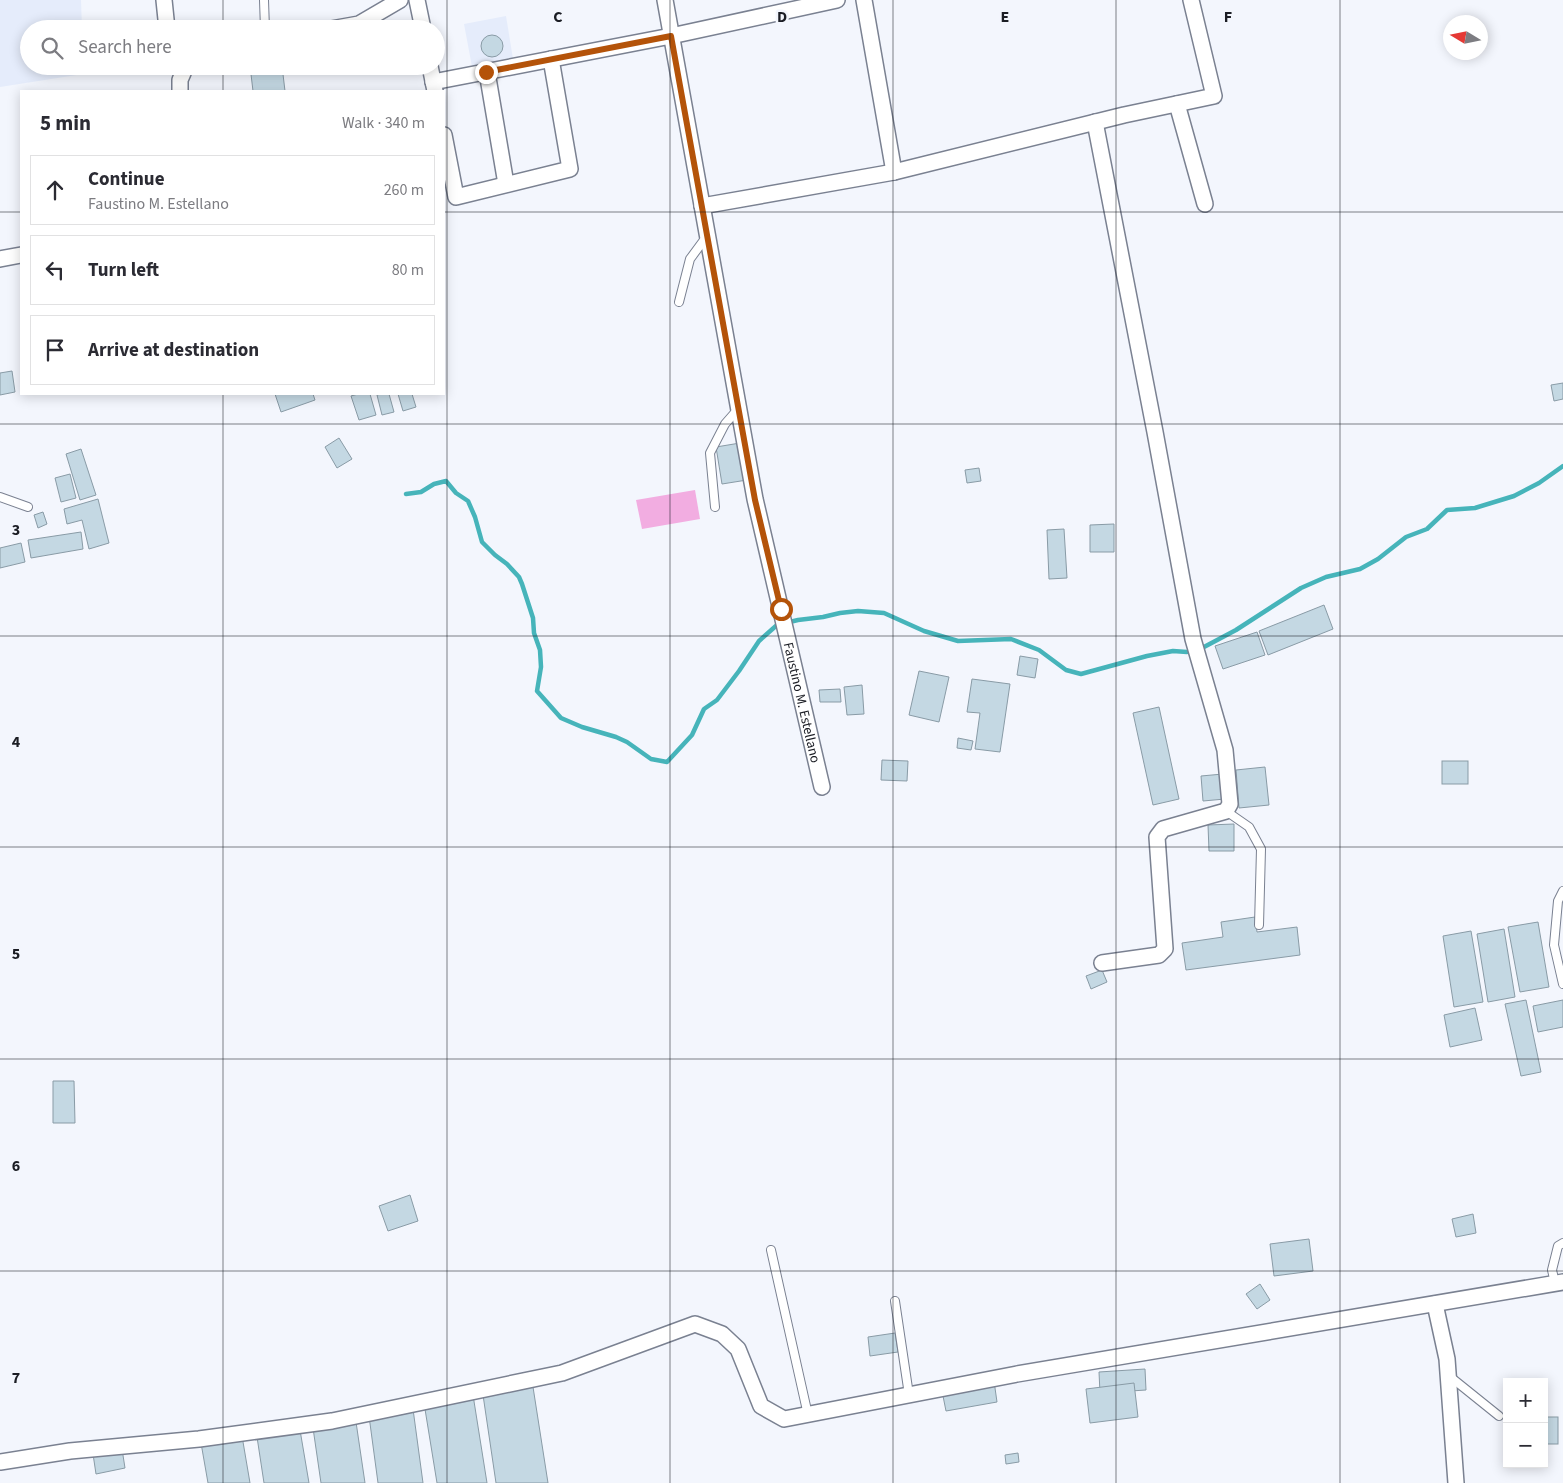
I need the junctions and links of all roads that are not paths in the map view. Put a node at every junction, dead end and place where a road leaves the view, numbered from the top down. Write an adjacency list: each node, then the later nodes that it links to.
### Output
1 (164, 0): 9 (street)
2 (264, 0): 10 (lane)
3 (400, 0): 11 (street)
4 (417, 0): 12 (street)
5 (665, 0): 13 (street, Faustino M. Estellano)
6 (837, 0): 13 (street)
7 (864, 0): 22 (street)
8 (1191, 0): 19 (street)
9 (166, 20)
10 (265, 20)
11 (366, 20)
12 (421, 20)
13 (671, 36): 14 (street); 25 (street, Faustino M. Estellano)
14 (551, 59): 15 (street); 23 (street)
15 (486, 72): 17 (street); 23 (street)
16 (182, 75): 18 (street)
17 (434, 87)
18 (180, 90)
19 (1177, 104): 20 (street); 24 (street)
20 (1095, 122): 22 (street); 35 (street)
21 (445, 140): 23 (street)
22 (894, 172): 25 (street)
23 (506, 184)
24 (1205, 204)
25 (702, 206): 26 (street, Faustino M. Estellano)
26 (707, 235): 29 (lane); 30 (street, Faustino M. Estellano)
27 (20, 255): 28 (street)
28 (0, 260)
29 (679, 302)
30 (739, 408): 33 (lane); 34 (street, Faustino M. Estellano)
31 (0, 497): 32 (lane)
32 (28, 507)
33 (715, 507)
34 (822, 787)
35 (1226, 811): 37 (lane); 38 (street)
36 (1563, 891): 39 (lane)
37 (1260, 926)
38 (1102, 963)
39 (1563, 984)
40 (1563, 1243): 42 (lane)
41 (771, 1250): 47 (lane)
42 (1559, 1282): 44 (street)
43 (895, 1301): 46 (lane)
44 (1435, 1304): 45 (street); 46 (street)
45 (1448, 1375): 48 (lane); 50 (street)
46 (909, 1395): 47 (street)
47 (808, 1414): 49 (street)
48 (1499, 1416)
49 (0, 1462)
50 (1456, 1483)

